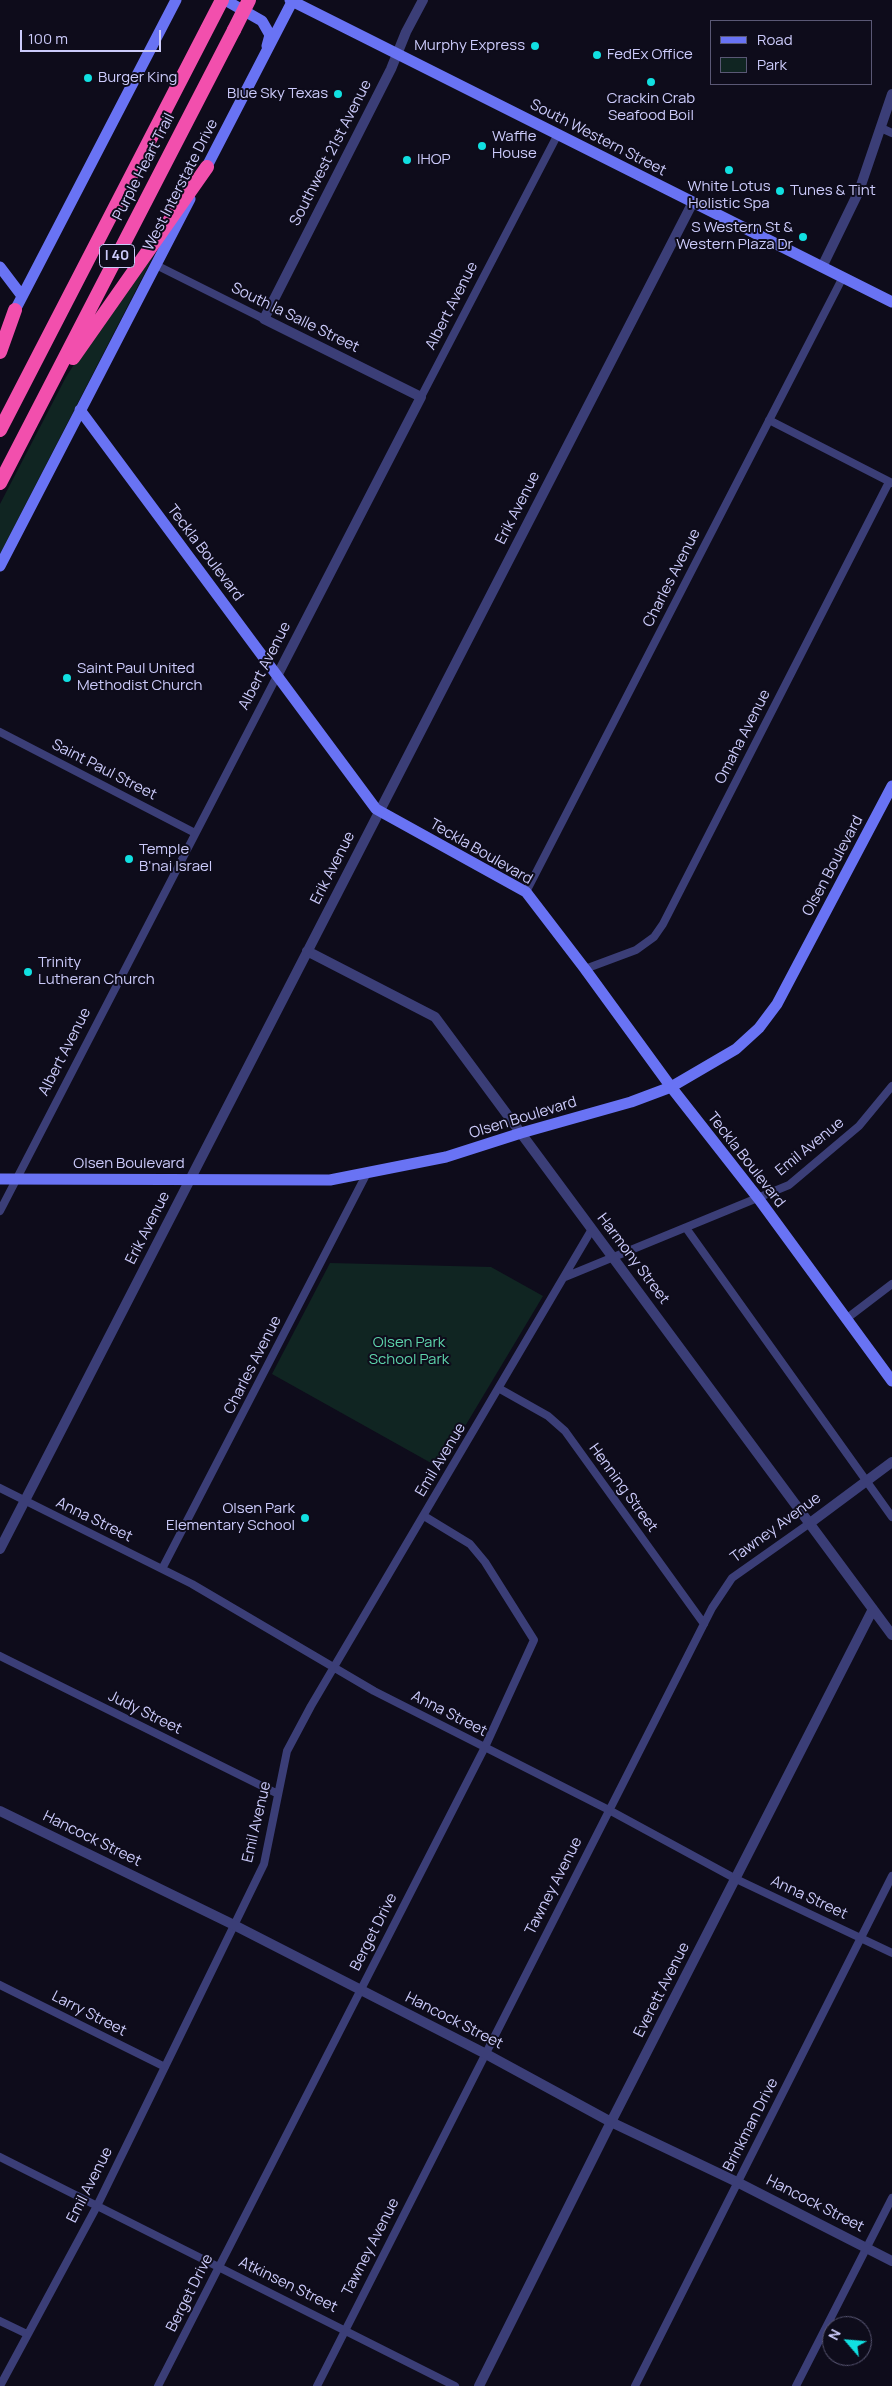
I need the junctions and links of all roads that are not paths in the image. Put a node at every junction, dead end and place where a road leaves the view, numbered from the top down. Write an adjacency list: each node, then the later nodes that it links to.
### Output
1 (176, 0): 18 (main road)
2 (224, 0): 7 (main road); 28 (highway, Purple Heart Trail / I 40)
3 (249, 0): 27 (highway, Purple Heart Trail / I 40, bridge)
4 (292, 0): 6 (main road, South Western Street); 7 (main road, West Interstate Drive)
5 (423, 0): 6 (street, Southwest 21st Avenue)
6 (397, 54): 11 (main road, South Western Street); 21 (street, Southwest 21st Avenue)
7 (265, 55): 12 (main road, West Interstate Drive)
8 (892, 94): 9 (street)
9 (880, 128): 10 (street); 16 (street)
10 (892, 133)
11 (558, 134): 13 (main road, South Western Street); 24 (street, Albert Avenue)
12 (207, 167): 14 (main road, West Interstate Drive); 27 (highway)
13 (693, 202): 16 (main road, South Western Street); 35 (street, Erik Avenue)
14 (156, 265): 21 (street, South la Salle Street); 25 (main road, West Interstate Drive)
15 (0, 267): 18 (main road)
16 (822, 267): 17 (main road, South Western Street)
17 (843, 277): 19 (main road, South Western Street); 26 (street, Charles Avenue)
18 (22, 296): 20 (main road)
19 (892, 302)
20 (15, 310): 22 (main road); 23 (highway)
21 (264, 319): 24 (street, South la Salle Street)
22 (0, 340)
23 (0, 352)
24 (422, 397): 32 (street, Albert Avenue)
25 (80, 410): 31 (main road, West Interstate Drive); 32 (main road, Teckla Boulevard)
26 (769, 420): 30 (street); 37 (street, Charles Avenue)
27 (29, 426): 29 (highway, Purple Heart Trail / I 40)
28 (0, 430)
29 (0, 483)
30 (890, 483): 39 (street, Omaha Avenue)
31 (0, 566)
32 (277, 676): 35 (main road, Teckla Boulevard); 36 (street, Albert Avenue)
33 (0, 732): 36 (street, Saint Paul Street)
34 (891, 789): 41 (main road, Olsen Boulevard)
35 (379, 811): 37 (main road, Teckla Boulevard); 38 (street, Erik Avenue)
36 (196, 833): 45 (street, Albert Avenue)
37 (526, 892): 39 (main road, Teckla Boulevard)
38 (307, 952): 42 (street, Harmony Street); 46 (street, Erik Avenue)
39 (585, 968): 41 (main road, Teckla Boulevard)
40 (892, 1086): 47 (street, Emil Avenue)
41 (671, 1088): 42 (main road, Olsen Boulevard); 47 (main road, Teckla Boulevard)
42 (521, 1133): 43 (main road, Olsen Boulevard); 50 (street, Harmony Street)
43 (367, 1173): 46 (main road, Olsen Boulevard); 65 (street, Charles Avenue)
44 (0, 1179): 45 (main road, Olsen Boulevard)
45 (17, 1179): 46 (main road, Olsen Boulevard); 48 (street, Albert Avenue)
46 (190, 1180): 60 (street, Erik Avenue)
47 (758, 1198): 49 (street, Emil Avenue); 54 (main road, Teckla Boulevard)
48 (0, 1211)
49 (686, 1228): 51 (street, Emil Avenue); 58 (street)
50 (592, 1229): 51 (street, Harmony Street); 52 (street, Emil Avenue)
51 (614, 1258): 52 (street, Emil Avenue); 63 (street, Harmony Street)
52 (565, 1277): 56 (street, Emil Avenue)
53 (892, 1284): 54 (street)
54 (846, 1318): 55 (main road, Teckla Boulevard)
55 (892, 1381)
56 (500, 1389): 61 (street, Emil Avenue); 67 (street, Henning Street)
57 (892, 1462): 58 (street, Tawney Avenue)
58 (866, 1481): 62 (street); 63 (street, Tawney Avenue)
59 (0, 1488): 60 (street, Anna Street)
60 (24, 1501): 64 (street, Erik Avenue); 65 (street, Anna Street)
61 (424, 1516): 70 (street, Emil Avenue); 71 (street, Berget Drive)
62 (892, 1517)
63 (810, 1522): 66 (street, Harmony Street); 67 (street, Tawney Avenue)
64 (0, 1548)
65 (162, 1570): 70 (street, Anna Street)
66 (873, 1609): 68 (street, Harmony Street); 76 (street, Everett Avenue)
67 (704, 1624): 73 (street, Tawney Avenue)
68 (892, 1635)
69 (0, 1656): 72 (street, Judy Street)
70 (334, 1668): 71 (street, Anna Street); 72 (street, Emil Avenue)
71 (484, 1747): 73 (street, Anna Street); 81 (street, Berget Drive)
72 (278, 1794): 77 (street, Emil Avenue)
73 (609, 1810): 76 (street, Anna Street); 82 (street, Tawney Avenue)
74 (0, 1811): 77 (street, Hancock Street)
75 (892, 1876): 78 (street, Brinkman Drive)
76 (736, 1879): 78 (street, Anna Street); 84 (street, Everett Avenue)
77 (234, 1926): 81 (street, Hancock Street); 83 (street, Emil Avenue)
78 (861, 1937): 79 (street, Anna Street); 86 (street, Brinkman Drive)
79 (892, 1953)
80 (0, 1985): 83 (street, Larry Street)
81 (360, 1990): 82 (street, Hancock Street); 91 (street, Berget Drive)
82 (486, 2054): 84 (street, Hancock Street); 93 (street, Tawney Avenue)
83 (165, 2067): 88 (street, Emil Avenue)
84 (610, 2122): 86 (street, Hancock Street); 99 (street, Everett Avenue)
85 (0, 2157): 88 (street, Atkinsen Street)
86 (737, 2182): 89 (street, Hancock Street); 100 (street, Brinkman Drive)
87 (892, 2198): 89 (street)
88 (97, 2206): 91 (street, Atkinsen Street); 94 (street, Emil Avenue)
89 (866, 2248): 90 (street, Hancock Street); 101 (street)
90 (892, 2261)
91 (219, 2266): 93 (street, Atkinsen Street); 96 (street, Berget Drive)
92 (0, 2321): 94 (street)
93 (346, 2330): 97 (street, Tawney Avenue); 98 (street, Atkinsen Street)
94 (26, 2334): 95 (street, Emil Avenue)
95 (0, 2386)
96 (158, 2386)
97 (317, 2386)
98 (455, 2386)
99 (479, 2386)
100 (635, 2386)
101 (796, 2386)

